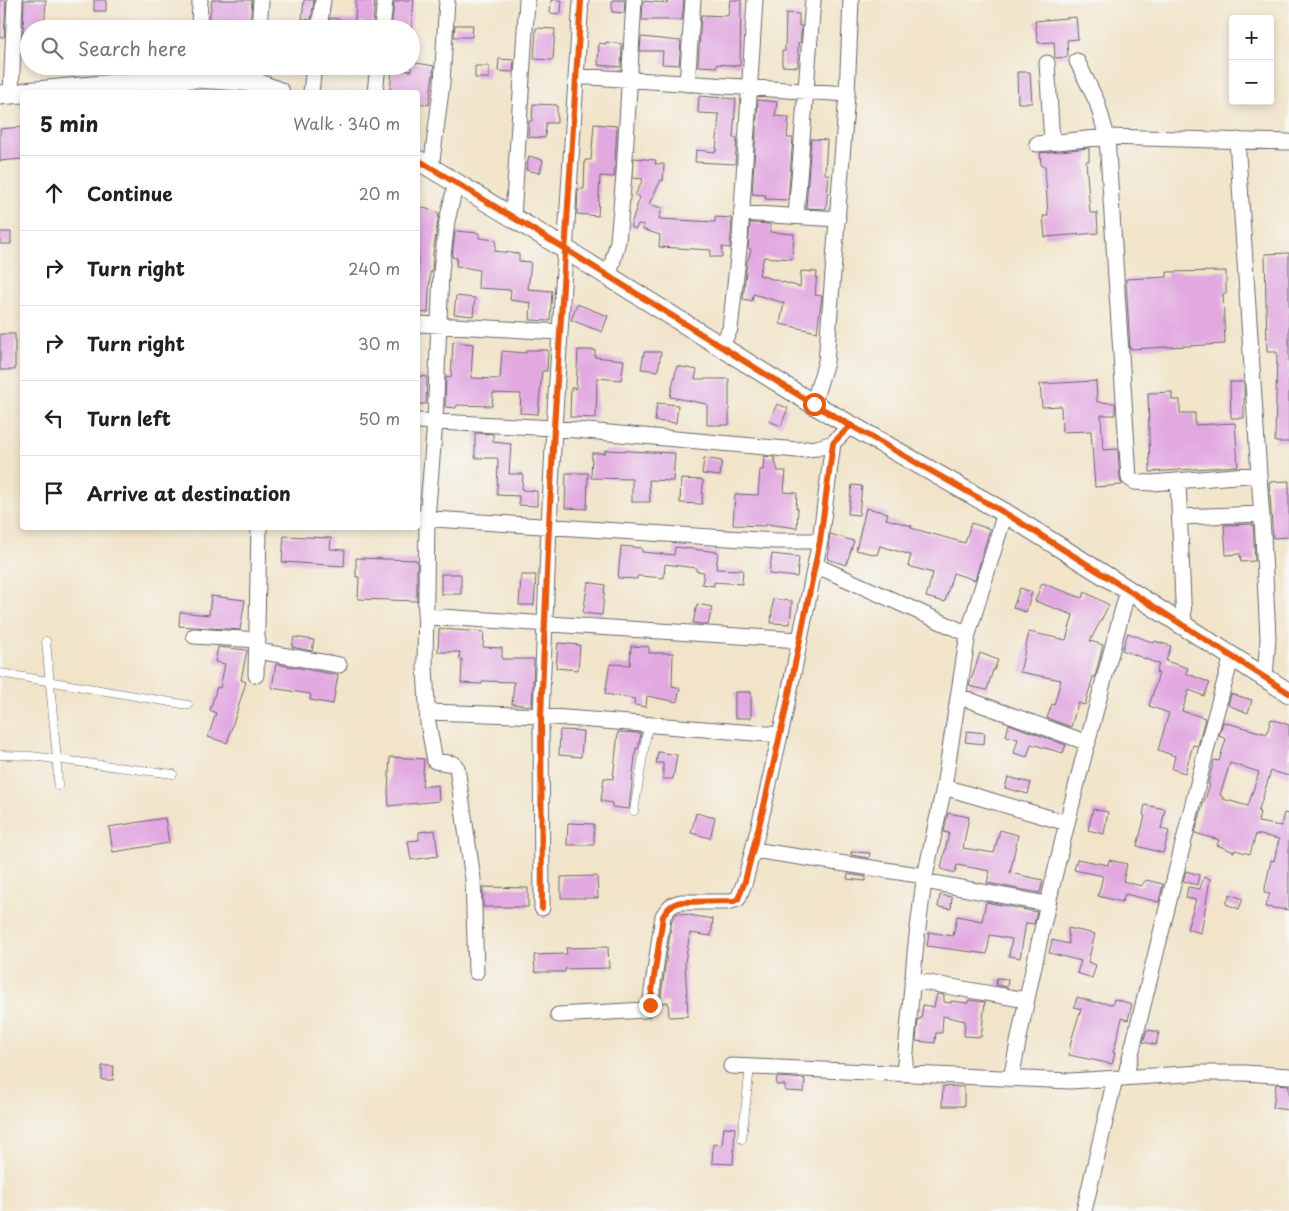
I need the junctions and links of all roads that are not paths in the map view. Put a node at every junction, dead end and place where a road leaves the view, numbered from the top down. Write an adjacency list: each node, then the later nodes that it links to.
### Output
1 (15, 0): 34 (street)
2 (200, 0): 14 (street)
3 (261, 0): 15 (street)
4 (323, 0): 16 (street)
5 (385, 0): 17 (street)
6 (447, 0): 39 (street)
7 (527, 0): 43 (street)
8 (582, 0): 24 (street)
9 (634, 0): 26 (street)
10 (693, 0): 27 (street)
11 (754, 0): 28 (street)
12 (813, 0): 33 (street)
13 (851, 0): 35 (street)
14 (199, 20)
15 (260, 20)
16 (320, 20)
17 (383, 20)
18 (1077, 61): 36 (street)
19 (1047, 64): 36 (street)
20 (185, 75): 29 (street)
21 (211, 75): 25 (street)
22 (313, 75): 31 (street)
23 (377, 75): 32 (street)
24 (576, 76): 26 (street); 45 (street)
25 (256, 80): 30 (street)
26 (629, 80): 27 (street); 46 (street)
27 (687, 84): 28 (street)
28 (750, 88): 33 (street); 41 (street)
29 (52, 90)
30 (276, 90)
31 (311, 90)
32 (374, 90)
33 (806, 92): 35 (street); 42 (street)
34 (19, 93)
35 (847, 94): 44 (street)
36 (1107, 137): 37 (street); 58 (street)
37 (1237, 140): 38 (street); 57 (street)
38 (1289, 142)
39 (424, 164): 40 (street)
40 (456, 183): 43 (street); 48 (street)
41 (741, 213): 42 (street); 50 (street)
42 (796, 216): 44 (street)
43 (513, 217): 45 (street)
44 (838, 219): 51 (street)
45 (566, 249): 46 (street); 49 (street)
46 (609, 276): 50 (street)
47 (420, 324): 48 (street)
48 (438, 325): 49 (street); 53 (street)
49 (560, 332): 55 (street)
50 (722, 346): 51 (street)
51 (814, 404): 54 (street)
52 (420, 421): 53 (street)
53 (435, 422): 55 (street); 62 (street)
54 (850, 426): 56 (street); 59 (street)
55 (554, 428): 56 (street); 63 (street)
56 (833, 443): 65 (street)
57 (1259, 474): 58 (street); 60 (street)
58 (1178, 481): 61 (street)
59 (1004, 513): 67 (street); 71 (street)
60 (1262, 514): 61 (street); 80 (street)
61 (1180, 517): 70 (street)
62 (422, 518): 63 (street); 68 (street)
63 (549, 526): 65 (street); 69 (street)
64 (259, 530): 75 (street)
65 (820, 541): 66 (street)
66 (815, 565): 71 (street); 73 (street)
67 (1128, 590): 70 (street); 89 (street)
68 (425, 616): 69 (street); 85 (street)
69 (546, 625): 73 (street); 86 (street)
70 (1184, 625): 76 (street)
71 (968, 634): 83 (street)
72 (194, 636): 75 (street)
73 (800, 640): 88 (street)
74 (46, 641): 81 (lane)
75 (258, 646): 77 (street); 79 (street)
76 (1232, 656): 80 (street); 110 (street)
77 (339, 665)
78 (0, 673): 81 (lane)
79 (256, 675)
80 (1265, 678): 82 (street)
81 (51, 681): 84 (lane); 91 (lane)
82 (1289, 693)
83 (958, 696): 89 (street); 94 (street)
84 (188, 705)
85 (428, 712): 86 (street); 101 (street)
86 (541, 716): 87 (street); 100 (street)
87 (648, 725): 88 (street); 95 (lane)
88 (780, 735): 97 (street)
89 (1088, 742): 96 (street)
90 (0, 755): 91 (lane)
91 (58, 759): 92 (lane); 93 (lane)
92 (173, 774)
93 (58, 786)
94 (944, 787): 96 (street); 98 (street)
95 (634, 811)
96 (1067, 823): 99 (street)
97 (753, 850): 98 (street); 104 (street)
98 (925, 878): 99 (street); 102 (street)
99 (1047, 904): 103 (street)
100 (542, 908)
101 (476, 972)
102 (912, 980): 103 (street); 107 (street)
103 (1026, 1000): 109 (street)
104 (558, 1014)
105 (731, 1066): 106 (street)
106 (750, 1067): 107 (street); 111 (lane)
107 (904, 1074): 109 (street)
108 (1289, 1076): 110 (street)
109 (1010, 1079): 110 (street)
110 (1120, 1079): 112 (street)
111 (742, 1139)
112 (1084, 1211)

